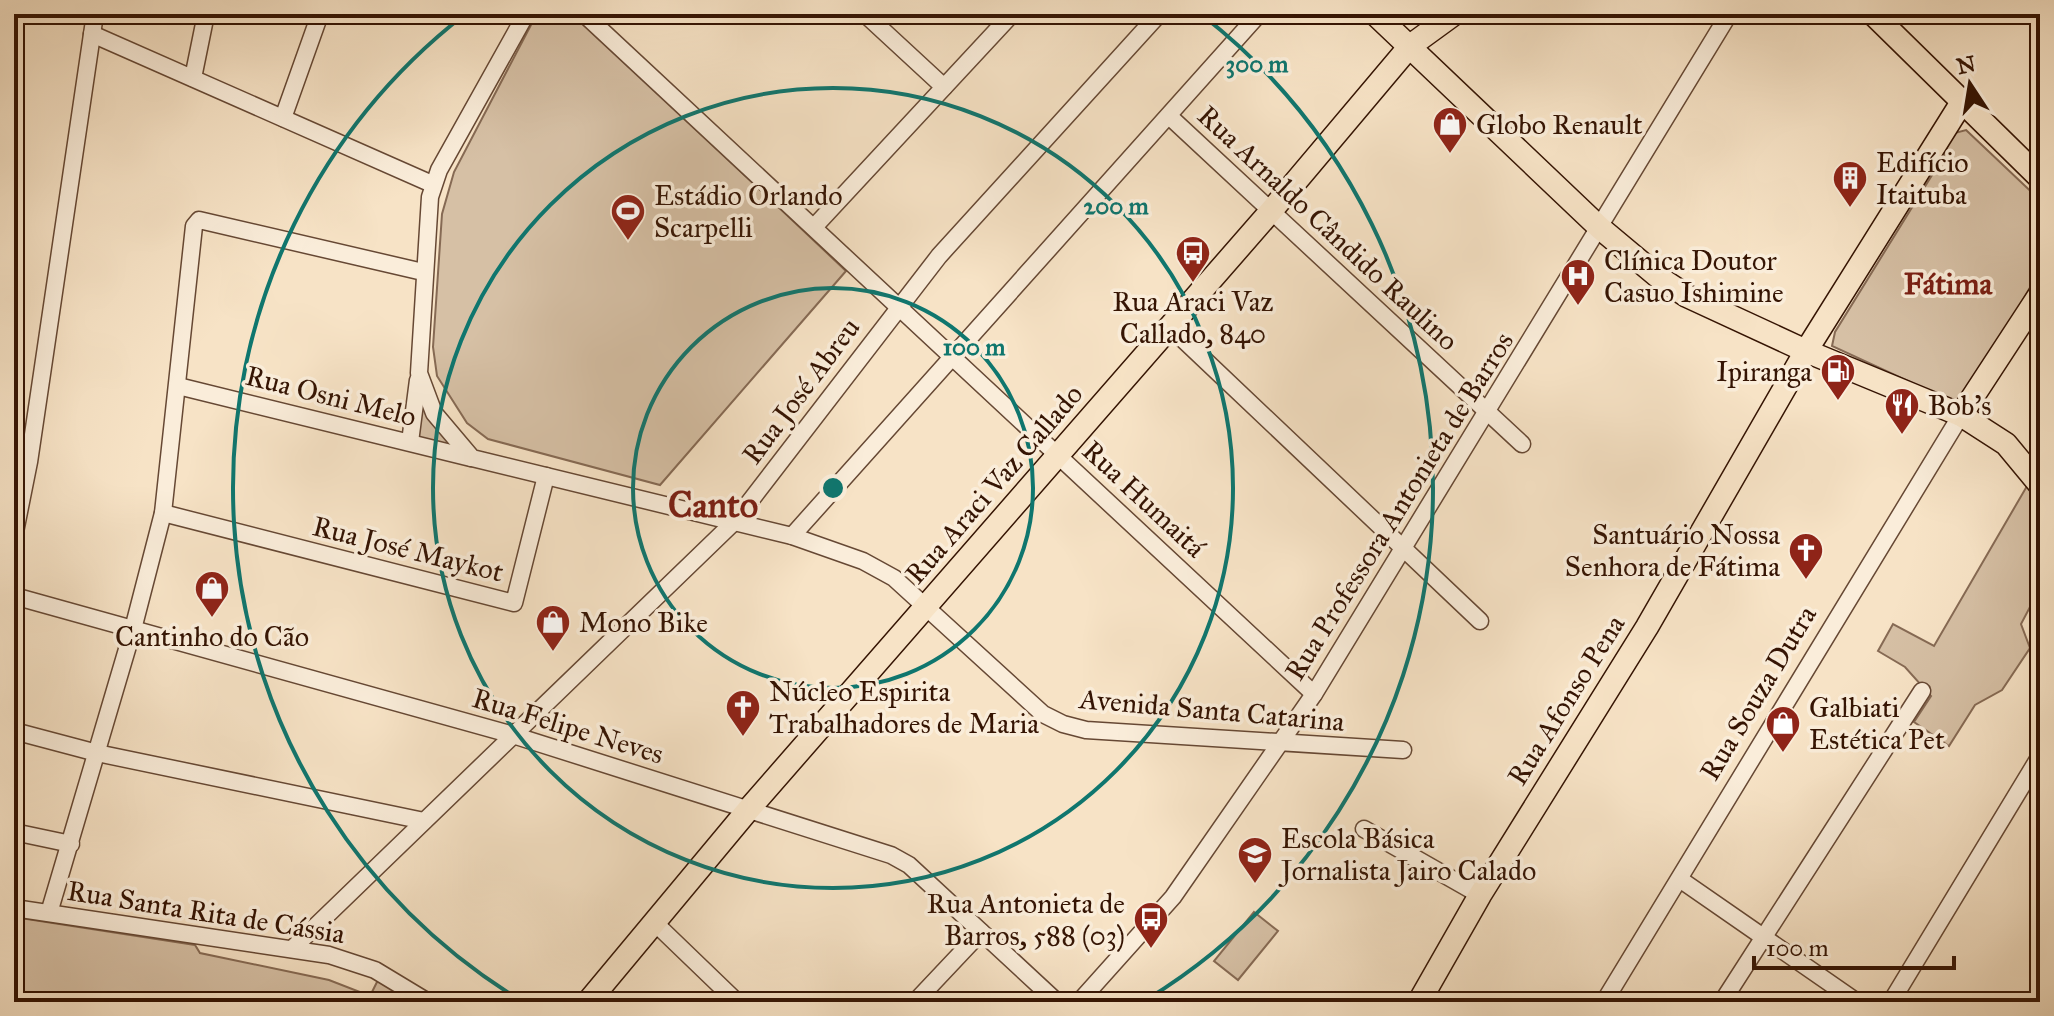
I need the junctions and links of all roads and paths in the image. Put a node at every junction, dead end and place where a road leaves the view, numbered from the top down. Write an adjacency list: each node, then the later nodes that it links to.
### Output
1 (95, 14): 14 (street)
2 (206, 14): 16 (street)
3 (320, 14): 20 (street)
4 (526, 14): 22 (street)
5 (584, 14): 24 (street, Rua Humaitá)
6 (865, 14): 17 (street)
7 (1012, 14): 17 (street)
8 (1159, 14): 28 (street, Rua José Abreu)
9 (1259, 14): 19 (street)
10 (1375, 14): 15 (main road)
11 (1454, 14): 15 (main road, Rua Araci Vaz Callado)
12 (1729, 14): 25 (street, Rua Professora Antonieta de Barros)
13 (1873, 14): 18 (main road)
14 (92, 34): 16 (street); 45 (street)
15 (1410, 46): 23 (main road, Rua Araci Vaz Callado); 25 (main road)
16 (193, 78): 20 (street)
17 (944, 87): 24 (street)
18 (1962, 102): 21 (main road); 30 (main road, Rua Afonso Pena)
19 (1169, 116): 23 (street, Rua Arnaldo Cândido Raulino); 31 (street)
20 (283, 118): 22 (street)
21 (2040, 178)
22 (432, 184): 26 (street)
23 (1271, 211): 29 (main road, Rua Araci Vaz Callado); 34 (street, Rua Arnaldo Cândido Raulino)
24 (815, 226): 28 (street, Rua Humaitá)
25 (1600, 228): 30 (main road); 34 (street, Rua Professora Antonieta de Barros)
26 (423, 272): 32 (street); 33 (street)
27 (2040, 294): 35 (main road, Rua Souza Dutra)
28 (899, 305): 31 (street, Rua Humaitá); 43 (street, Rua José Abreu)
29 (1170, 327): 38 (main road, Rua Araci Vaz Callado); 46 (street)
30 (1806, 351): 35 (main road); 65 (main road, Rua Afonso Pena)
31 (954, 356): 38 (street, Rua Humaitá); 44 (street)
32 (419, 373): 36 (street); 39 (street)
33 (178, 386): 36 (street, Rua Osni Melo); 42 (street)
34 (1487, 412): 37 (street, Rua Arnaldo Cândido Raulino); 46 (street, Rua Professora Antonieta de Barros)
35 (1961, 415): 41 (main road); 64 (street, Rua Souza Dutra)
36 (410, 442): 39 (street, Rua Osni Melo)
37 (1522, 444)
38 (1058, 454): 48 (main road, Rua Araci Vaz Callado); 52 (street, Rua Humaitá)
39 (472, 458): 40 (street, Avenida Santa Catarina)
40 (546, 476): 42 (street, Rua José Maykot); 43 (street, Avenida Santa Catarina)
41 (2040, 485)
42 (163, 513): 50 (street)
43 (734, 522): 44 (street, Avenida Santa Catarina); 54 (street, Rua José Abreu)
44 (792, 536): 48 (street, Avenida Santa Catarina)
45 (14, 537)
46 (1404, 548): 49 (street); 52 (street, Rua Professora Antonieta de Barros)
47 (14, 596): 50 (street, Rua Felipe Neves)
48 (927, 607): 55 (street, Avenida Santa Catarina); 59 (main road, Rua Araci Vaz Callado)
49 (1480, 621)
50 (133, 629): 54 (street, Rua Felipe Neves); 57 (street)
51 (1922, 691): 70 (street)
52 (1314, 694): 55 (street, Rua Professora Antonieta de Barros)
53 (14, 731): 57 (street)
54 (513, 735): 59 (street, Rua Felipe Neves); 60 (street, Rua José Abreu)
55 (1279, 744): 56 (street, Avenida Santa Catarina); 77 (street, Rua Professora Antonieta de Barros)
56 (1403, 750)
57 (97, 753): 60 (street); 63 (street)
58 (2040, 756): 82 (street)
59 (748, 810): 68 (main road, Rua Araci Vaz Callado); 69 (street, Rua Felipe Neves)
60 (424, 821): 71 (street, Rua José Abreu)
61 (1364, 829): 65 (street)
62 (14, 832): 63 (street)
63 (71, 844): 67 (street)
64 (1681, 880): 70 (street); 79 (street, Rua Souza Dutra)
65 (1480, 895): 78 (main road, Rua Afonso Pena)
66 (14, 908): 67 (street, Rua Santa Rita de Cássia)
67 (49, 913): 71 (street, Rua Santa Rita de Cássia)
68 (656, 924): 73 (main road, Rua Araci Vaz Callado); 74 (street)
69 (981, 932): 75 (street); 76 (street, Rua Felipe Neves)
70 (1766, 937): 80 (street); 81 (street)
71 (292, 949): 72 (street, Rua Santa Rita de Cássia)
72 (428, 1002)
73 (588, 1002)
74 (737, 1002)
75 (915, 1002)
76 (1057, 1002)
77 (1079, 1002)
78 (1419, 1002)
79 (1604, 1002)
80 (1722, 1002)
81 (1857, 1002)
82 (1891, 1002)

